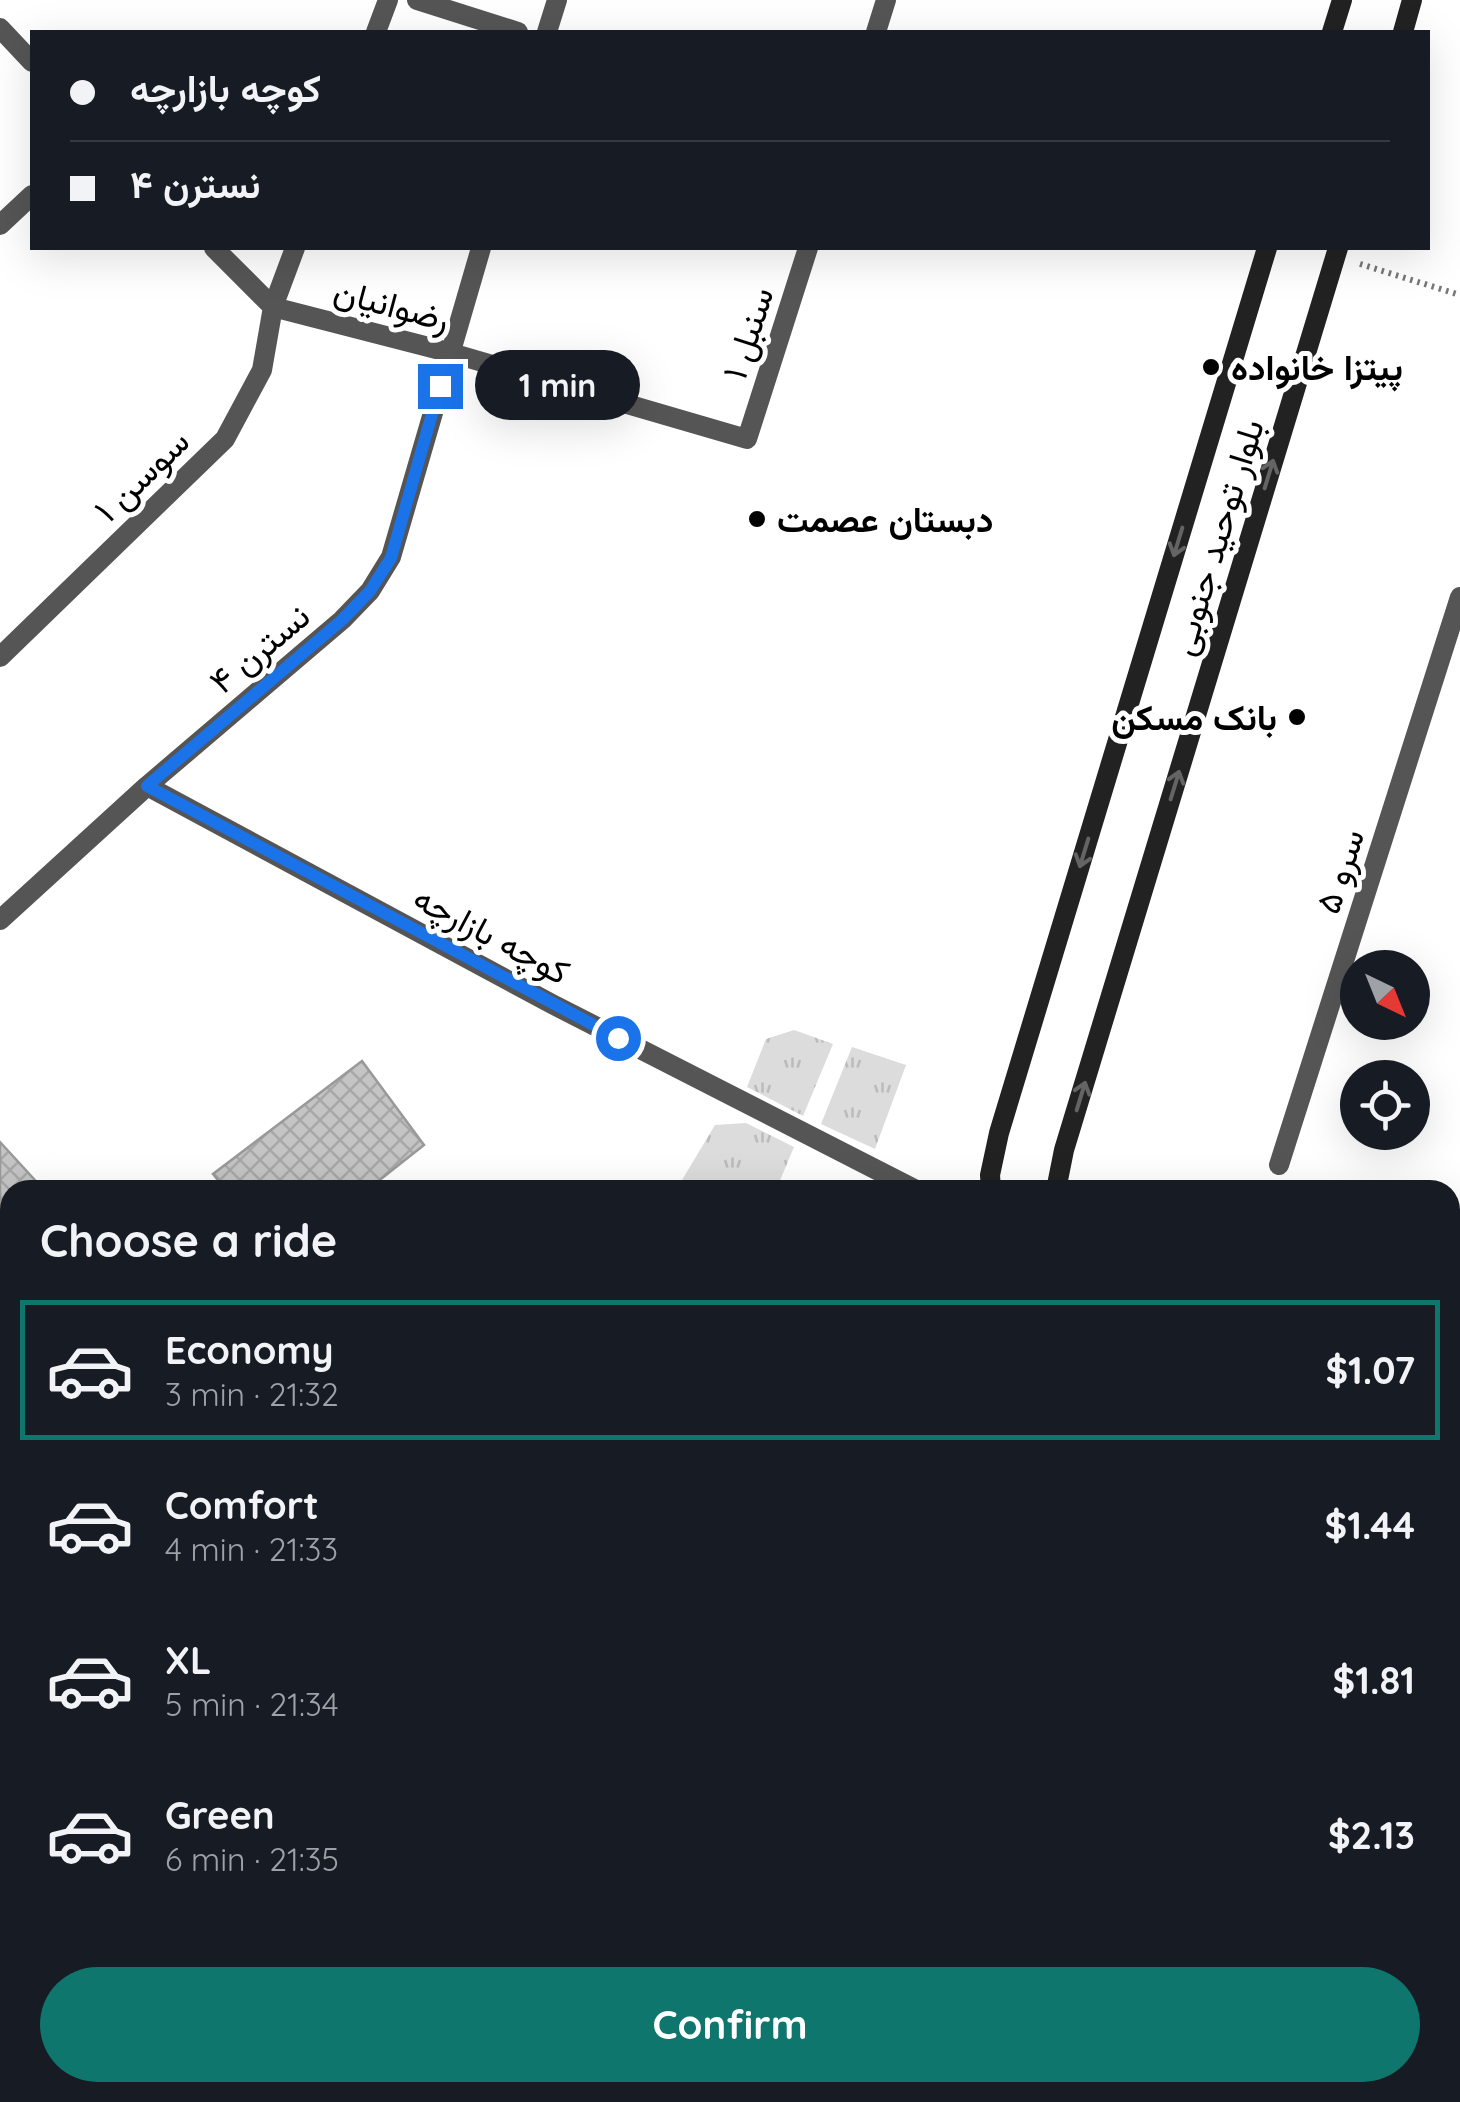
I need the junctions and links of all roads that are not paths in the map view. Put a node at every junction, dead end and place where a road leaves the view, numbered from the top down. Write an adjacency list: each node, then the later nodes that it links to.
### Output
1 (388, 0): 8 (street)
2 (418, 0): 9 (street)
3 (557, 0): 10 (street)
4 (1342, 0): 12 (main road)
5 (1412, 0): 13 (main road)
6 (880, 2): 11 (street)
7 (0, 28): 14 (street)
8 (377, 30)
9 (512, 30)
10 (548, 30)
11 (876, 30)
12 (1333, 30)
13 (1404, 30)
14 (30, 60)
15 (30, 197): 16 (street)
16 (0, 225)
17 (216, 250): 23 (street)
18 (294, 250): 23 (street, سوسن ۱)
19 (480, 250): 24 (street, نسترن ۴)
20 (807, 250): 25 (street, سنبل ۱)
21 (1266, 250): 32 (main road, بلوار توحید جنوبی, one-way to 32)
22 (1336, 252): 33 (main road, بلوار توحید جنوبی, one-way to 22)
23 (272, 307): 24 (street, رضوانیان); 27 (street, سوسن ۱)
24 (448, 352): 25 (street, رضوانیان); 28 (street, نسترن ۴)
25 (747, 438)
26 (1458, 607): 30 (street, سرو ۵)
27 (0, 657)
28 (147, 786): 29 (street, نسترن ۴); 31 (street, کوچه بازارچه)
29 (0, 920)
30 (1280, 1165)
31 (896, 1180)
32 (990, 1180)
33 (1058, 1180)

